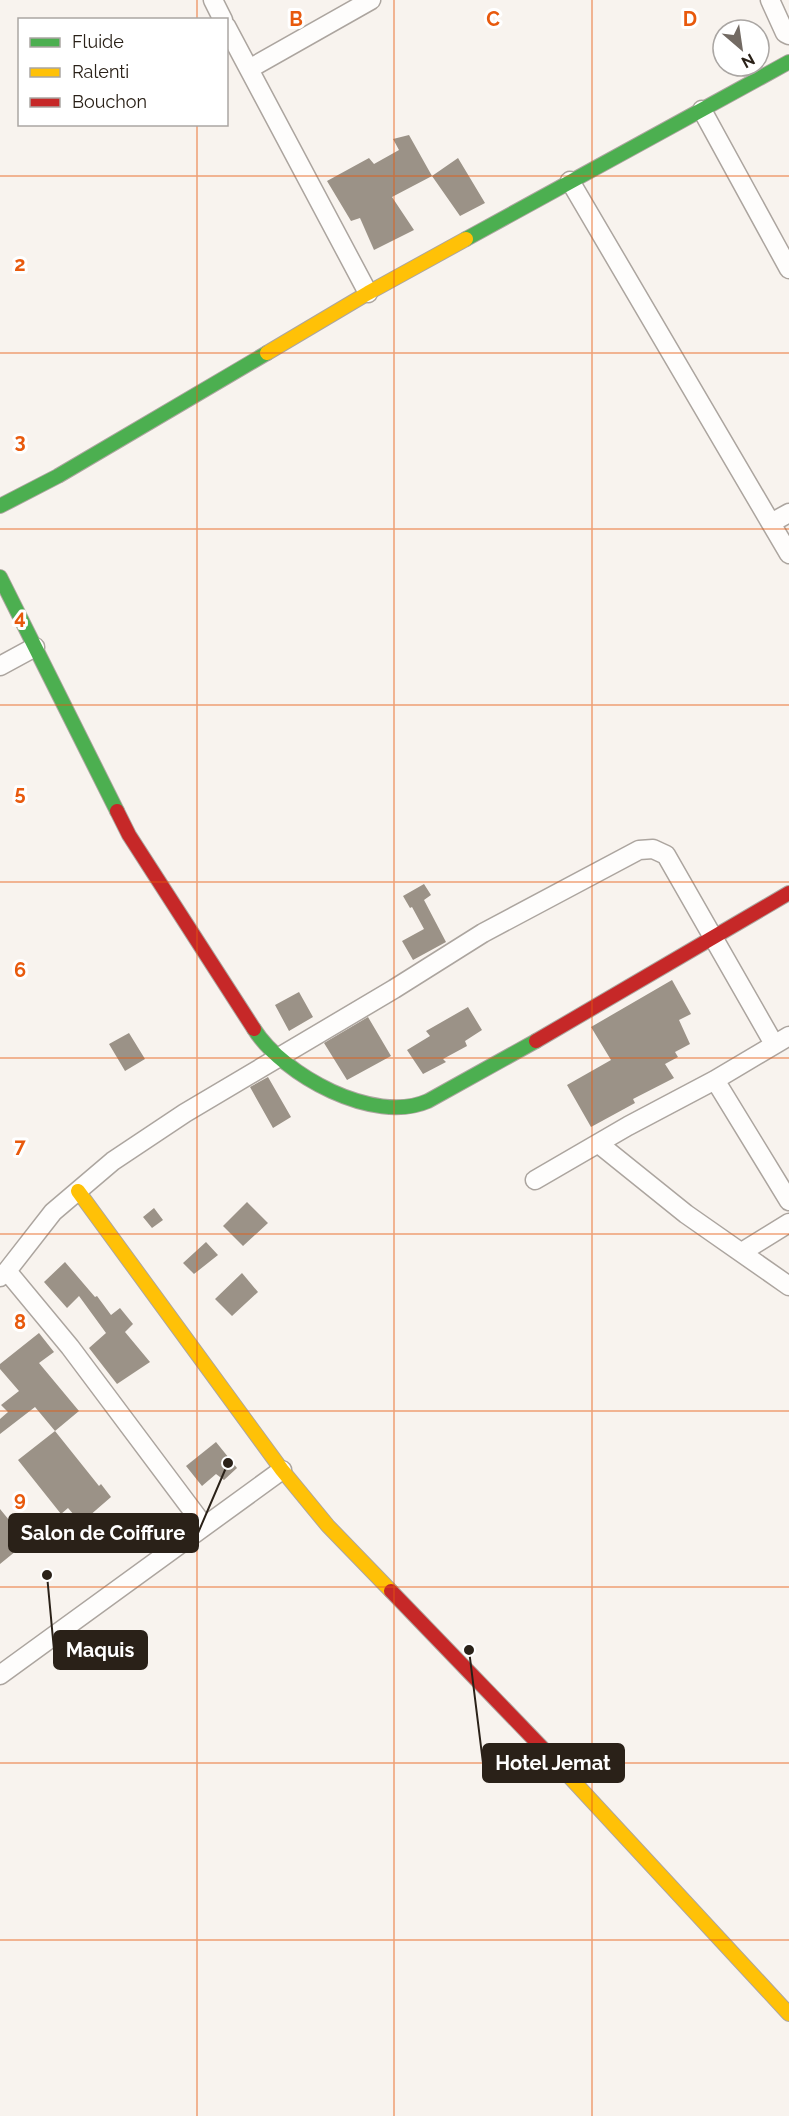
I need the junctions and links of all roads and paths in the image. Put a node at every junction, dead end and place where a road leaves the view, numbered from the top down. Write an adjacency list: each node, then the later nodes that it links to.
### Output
1 (213, 0): 4 (street)
2 (371, 0): 8 (street)
3 (770, 0): 6 (street)
4 (222, 18)
5 (228, 30): 8 (street)
6 (789, 35)
7 (789, 62): 9 (street)
8 (249, 69): 12 (street)
9 (702, 110): 10 (street); 11 (street)
10 (570, 181): 12 (street); 15 (street)
11 (789, 269)
12 (368, 293): 13 (street)
13 (0, 506)
14 (789, 513): 15 (street)
15 (771, 523): 16 (street)
16 (789, 554)
17 (0, 577): 18 (street)
18 (34, 647): 19 (street); 23 (street)
19 (0, 666)
20 (789, 893): 21 (street)
21 (714, 939): 22 (street); 23 (street); 23 (street)
22 (782, 1040): 24 (street)
23 (277, 1057): 27 (street)
24 (715, 1080): 25 (street); 28 (street)
25 (598, 1144): 26 (street); 30 (street)
26 (535, 1180)
27 (78, 1191): 31 (street); 33 (street)
28 (789, 1201)
29 (789, 1223): 30 (street)
30 (742, 1252): 32 (street)
31 (3, 1274): 34 (street)
32 (789, 1286)
33 (282, 1470): 34 (street); 36 (street)
34 (204, 1526): 35 (street)
35 (2, 1669)
36 (789, 2014)

